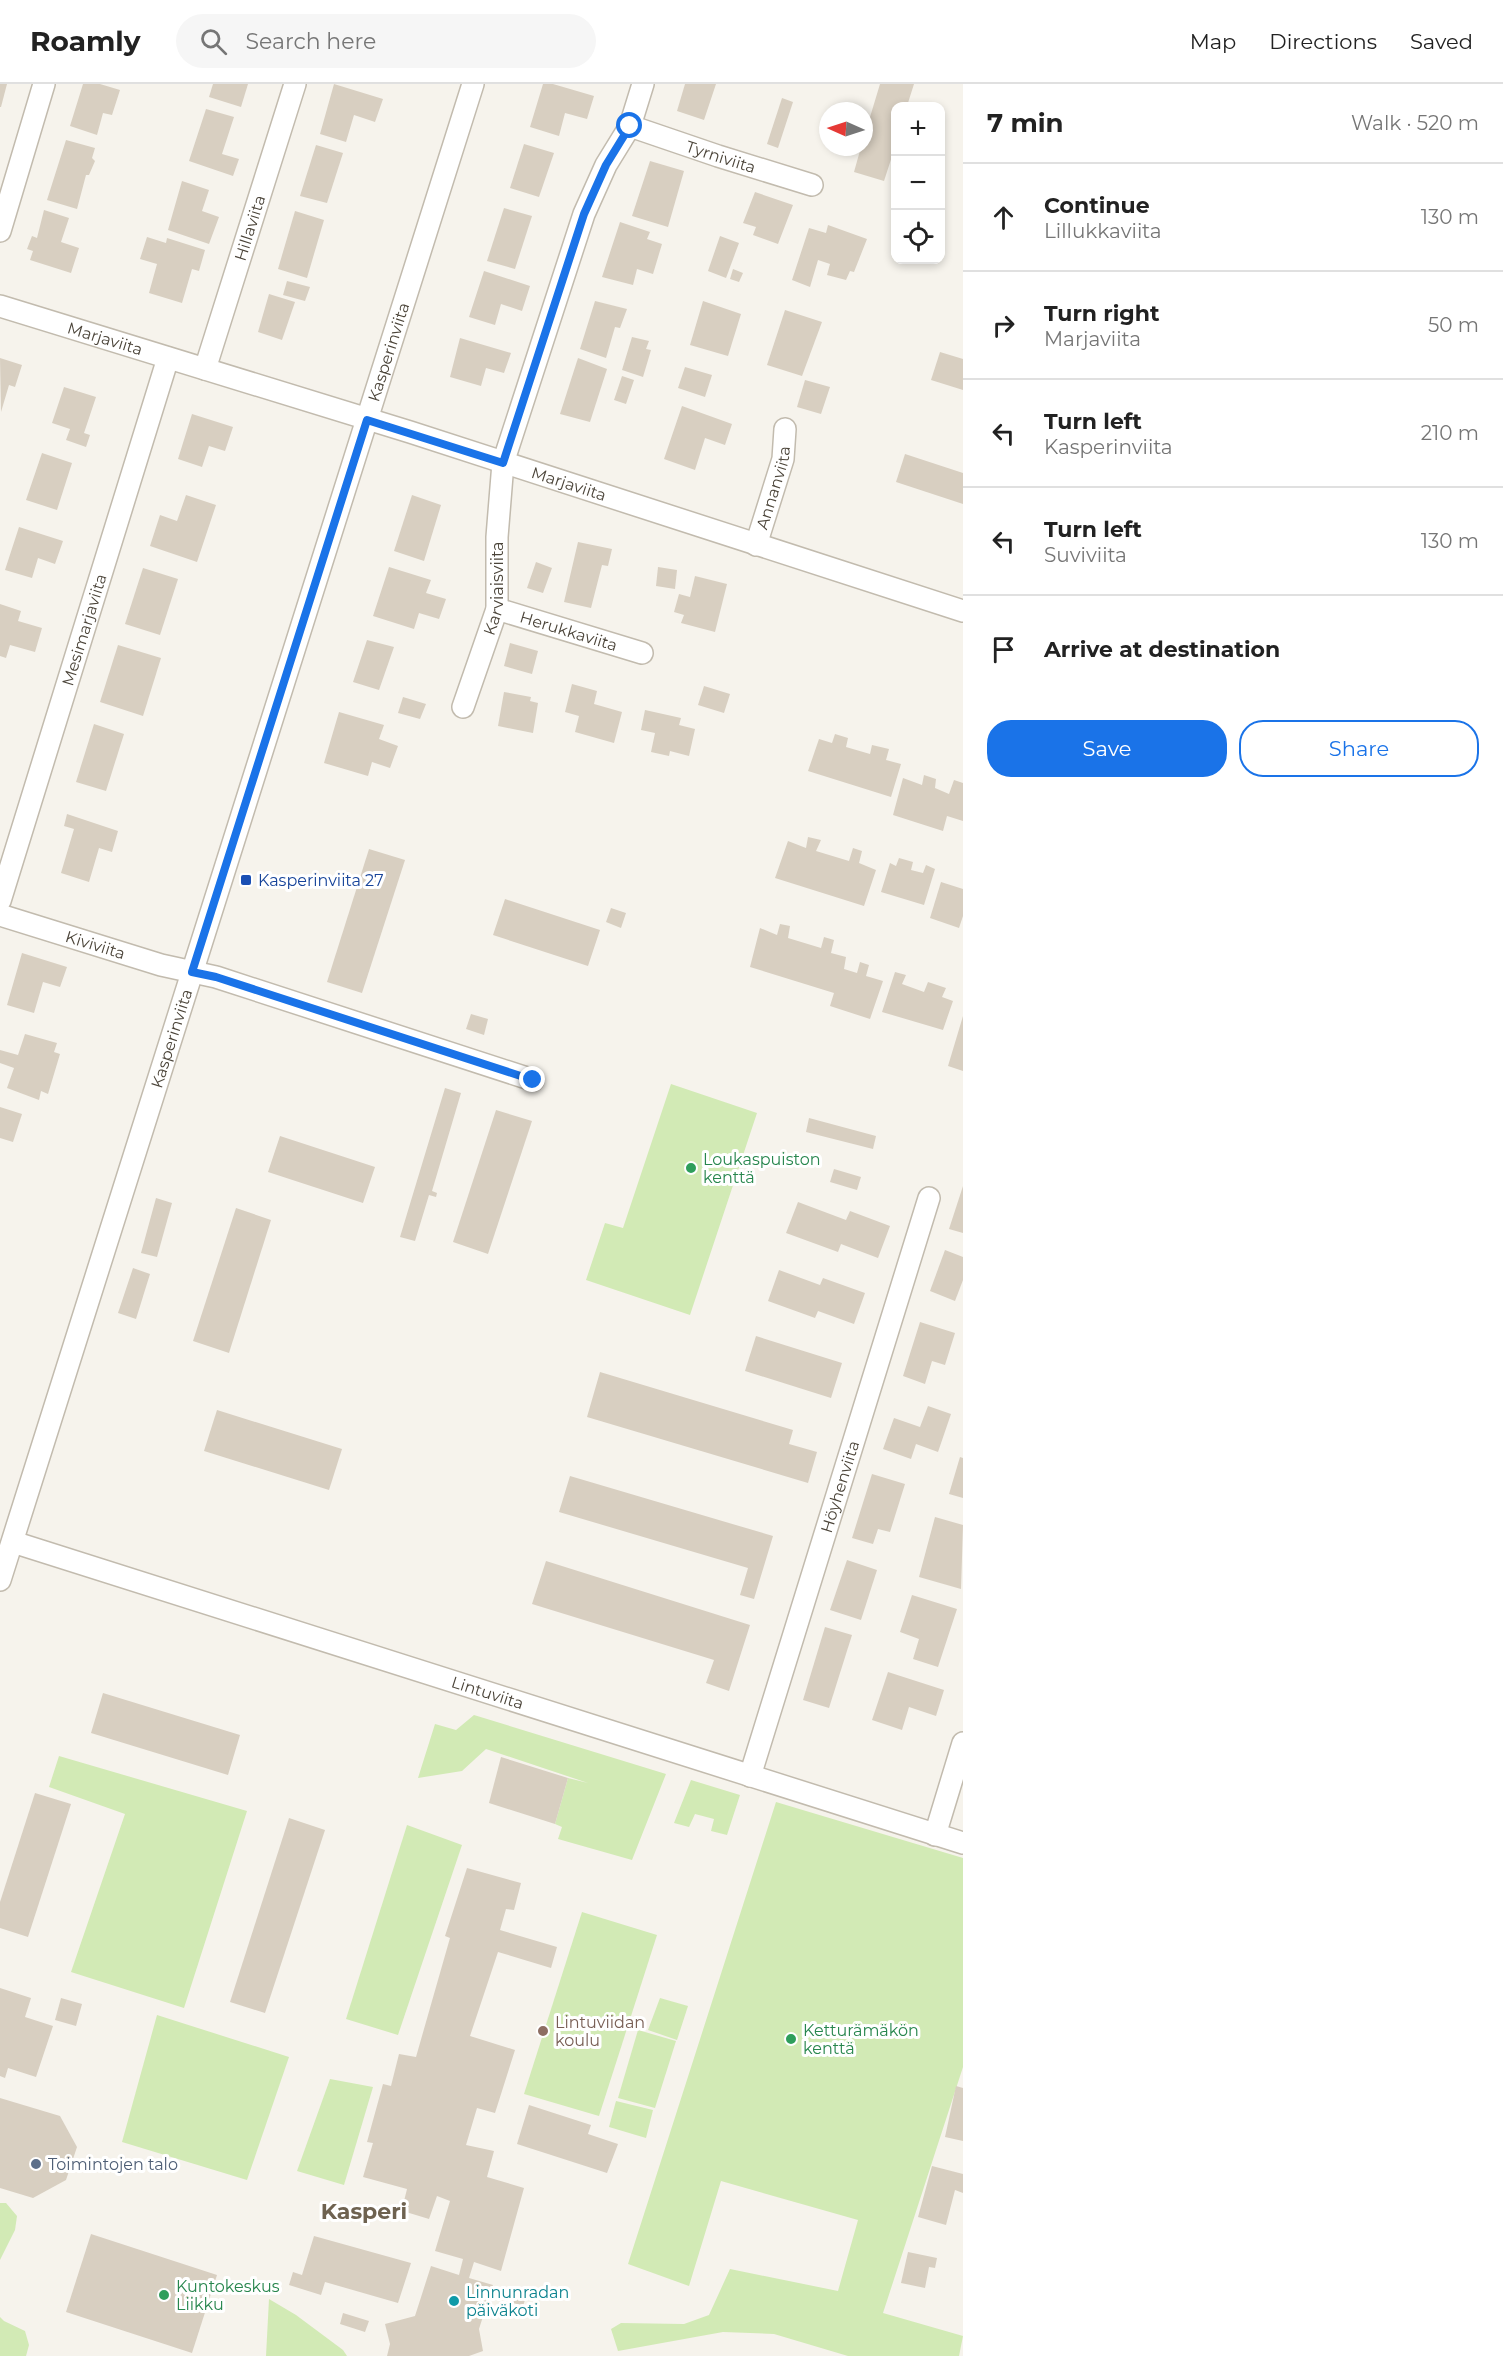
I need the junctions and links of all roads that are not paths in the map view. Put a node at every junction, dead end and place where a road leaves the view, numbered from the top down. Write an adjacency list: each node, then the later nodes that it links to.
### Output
1 (44, 84): 7 (street)
2 (295, 84): 10 (street, Hillaviita)
3 (473, 84): 11 (street, Kasperinviita)
4 (644, 84): 5 (street, Karviaisviita)
5 (630, 126): 6 (street, Tyrniviita); 13 (street, Karviaisviita)
6 (812, 185)
7 (0, 231)
8 (0, 306): 9 (street, Marjaviita)
9 (168, 358): 10 (street, Marjaviita); 19 (street, Mesimarjaviita)
10 (205, 369): 11 (street, Marjaviita)
11 (367, 420): 13 (street, Marjaviita); 21 (street, Kasperinviita)
12 (785, 429): 14 (street, Annanviita)
13 (503, 463): 14 (street, Marjaviita); 15 (street, Karviaisviita)
14 (756, 545): 16 (street, Marjaviita)
15 (497, 609): 17 (street, Herukkaviita); 18 (street, Karviaisviita)
16 (963, 611)
17 (642, 653)
18 (463, 707)
19 (0, 901)
20 (0, 915): 21 (street, Kiviviita)
21 (192, 972): 22 (street, Kiviviita); 24 (street, Kasperinviita)
22 (533, 1080)
23 (929, 1198): 27 (street, Höyhenviita)
24 (13, 1542): 25 (street, Kasperinviita); 27 (street, Lintuviita)
25 (0, 1580)
26 (963, 1743): 28 (street)
27 (750, 1776): 28 (street, Lintuviita)
28 (935, 1835): 29 (street, Lintuviita)
29 (963, 1844)

